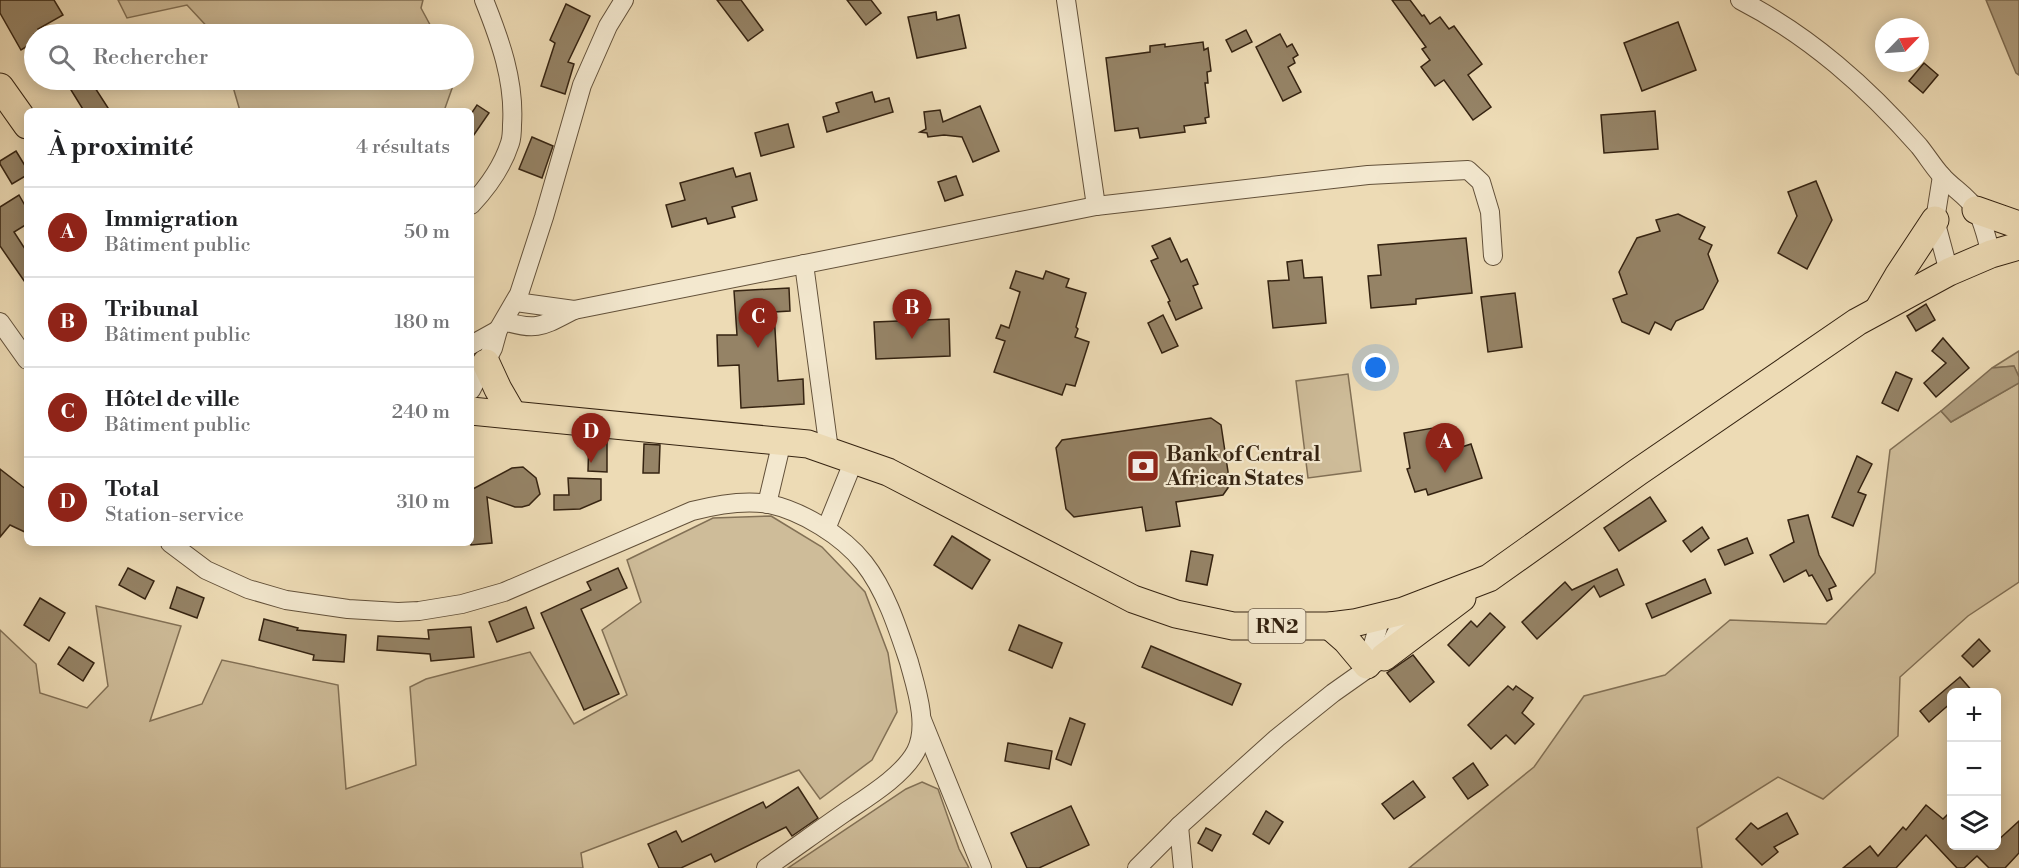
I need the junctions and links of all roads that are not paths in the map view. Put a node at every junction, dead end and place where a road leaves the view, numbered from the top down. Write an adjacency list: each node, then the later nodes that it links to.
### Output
1 (484, 0): 8 (street)
2 (624, 0): 18 (street)
3 (1066, 0): 9 (street)
4 (1740, 0): 7 (street)
5 (0, 87): 6 (highway)
6 (24, 121)
7 (1941, 176): 10 (street); 11 (street)
8 (474, 202)
9 (1096, 206): 15 (street); 16 (street)
10 (1976, 210): 12 (highway); 14 (street)
11 (1935, 220): 17 (street); 20 (highway)
12 (2019, 225)
13 (2019, 246): 14 (highway, RN2)
14 (1991, 254): 17 (highway, RN2)
15 (1493, 256)
16 (804, 264): 19 (street); 29 (street)
17 (1948, 272): 20 (highway, RN2)
18 (516, 302): 19 (street); 22 (street)
19 (574, 310): 22 (street)
20 (1878, 310): 33 (highway, RN2)
21 (0, 322): 24 (street)
22 (501, 326): 23 (street)
23 (478, 354): 25 (street); 27 (highway)
24 (24, 356)
25 (474, 375)
26 (474, 411): 27 (highway, RN2)
27 (513, 414): 28 (highway, RN2)
28 (782, 441): 29 (highway, RN2); 30 (street)
29 (841, 455): 31 (street); 35 (highway, RN2)
30 (767, 504): 31 (street); 32 (street)
31 (826, 529): 37 (street)
32 (174, 546)
33 (1489, 578): 34 (highway, RN2); 36 (highway)
34 (1392, 614): 35 (highway, RN2); 36 (street)
35 (1330, 626): 36 (highway)
36 (1372, 664): 38 (street)
37 (921, 716): 39 (street); 40 (street)
38 (1179, 826): 41 (street); 42 (street)
39 (766, 868)
40 (982, 868)
41 (1137, 868)
42 (1183, 868)

